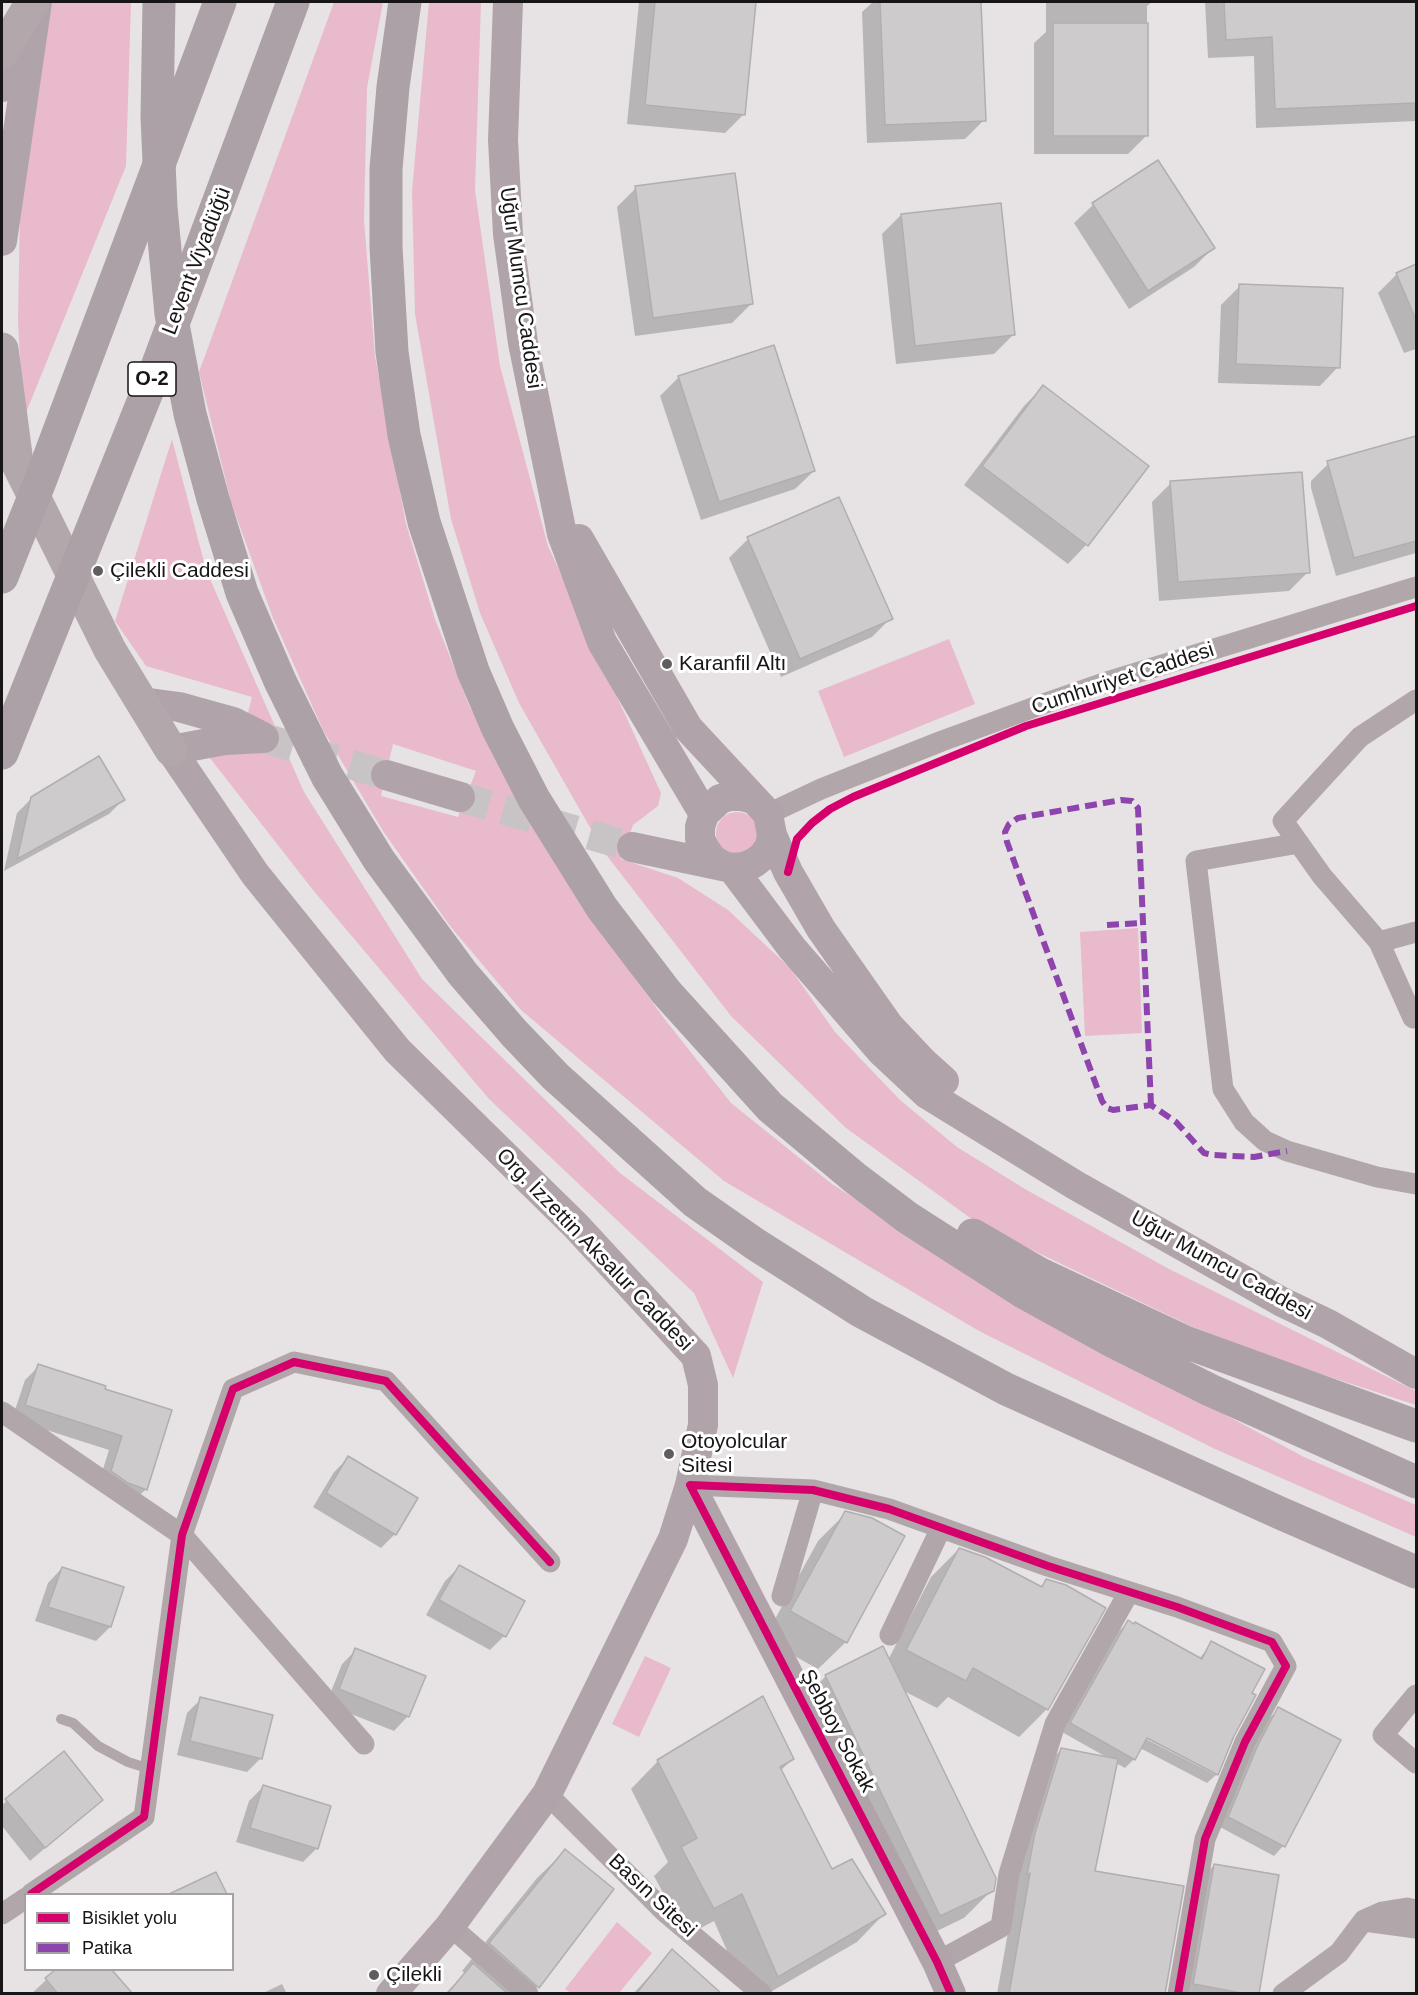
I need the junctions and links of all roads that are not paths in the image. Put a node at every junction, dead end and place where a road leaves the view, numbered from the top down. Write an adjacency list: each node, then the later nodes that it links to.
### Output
1 (34, 2): 7 (main road); 8 (main road); 9 (main road)
2 (159, 2): 42 (highway)
3 (220, 2): 13 (highway, bridge)
4 (293, 2): 18 (highway, Levent Viyadüğü / O-2, bridge)
5 (405, 2): 29 (highway)
6 (508, 2): 12 (main road, Uğur Mumcu Caddesi)
7 (2, 52)
8 (2, 87)
9 (2, 240)
10 (2, 349): 11 (main road)
11 (9, 446): 16 (main road)
12 (556, 500): 21 (main road); 22 (main road, Uğur Mumcu Caddesi)
13 (2, 577)
14 (1416, 586): 21 (street, Cumhuriyet Caddesi)
15 (1416, 700): 23 (street)
16 (142, 702): 17 (main road); 17 (main road)
17 (171, 750): 37 (main road, Org. İzzettin Aksalur Caddesi)
18 (2, 753)
19 (386, 775): 20 (main road)
20 (460, 797)
21 (764, 816): 22 (main road); 24 (main road); 28 (main road)
22 (702, 820): 24 (main road); 24 (main road)
23 (1299, 843): 26 (street); 30 (street)
24 (727, 866): 28 (main road)
25 (1416, 932): 26 (street)
26 (1379, 942): 27 (street)
27 (1416, 1017)
28 (1028, 1155): 31 (main road, Uğur Mumcu Caddesi)
29 (855, 1178): 35 (highway); 36 (highway)
30 (1416, 1184)
31 (1328, 1324): 32 (main road); 33 (main road, Uğur Mumcu Caddesi)
32 (1416, 1351)
33 (1416, 1374)
34 (2, 1412): 40 (street)
35 (1416, 1426)
36 (1416, 1482)
37 (690, 1485): 38 (street); 51 (main road, Org. İzzettin Aksalur Caddesi); 59 (main road, Şebboy Sokak)
38 (813, 1490): 39 (street); 44 (street)
39 (941, 1528): 43 (street); 45 (street)
40 (182, 1535): 41 (street); 48 (street); 50 (street)
41 (550, 1562)
42 (1416, 1572)
43 (1129, 1592): 59 (street); 65 (street)
44 (782, 1596)
45 (890, 1635)
46 (1416, 1695): 49 (street)
47 (61, 1719): 50 (lane)
48 (364, 1744)
49 (1416, 1763)
50 (150, 1769): 52 (street)
51 (547, 1794): 57 (main road, Org. İzzettin Aksalur Caddesi); 61 (street, Basın Sitesi)
52 (32, 1893)
53 (24, 1899): 55 (street)
54 (1413, 1905): 56 (street)
55 (2, 1914)
56 (1364, 1920): 58 (street); 60 (street)
57 (450, 1926): 62 (main road, Org. İzzettin Aksalur Caddesi); 63 (street)
58 (1416, 1928)
59 (937, 1962): 64 (main road, Şebboy Sokak)
60 (1308, 1987): 66 (street)
61 (756, 1991)
62 (392, 1994)
63 (528, 1994)
64 (951, 1994)
65 (1178, 1994)
66 (1283, 1994)

